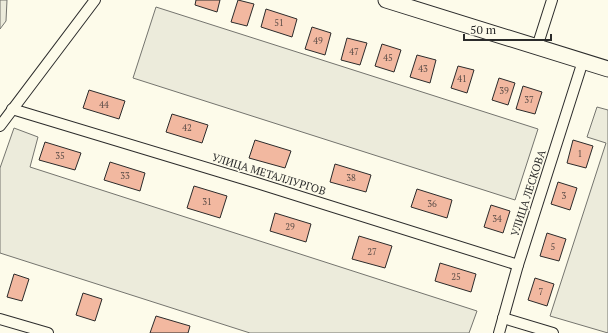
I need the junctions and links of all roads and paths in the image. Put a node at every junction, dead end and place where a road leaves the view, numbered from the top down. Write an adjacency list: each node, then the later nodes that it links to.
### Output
1 (95, 0): 7 (street)
2 (386, 0): 4 (street)
3 (552, 0): 4 (street)
4 (537, 47): 5 (street)
5 (583, 61): 6 (street); 9 (street, УЛИЦА ЛЕСКОВА)
6 (608, 69)
7 (12, 109): 8 (street); 9 (street, УЛИЦА МЕТАЛЛУРГОВ)
8 (0, 126)
9 (518, 265): 10 (street, УЛИЦА ЛЕСКОВА)
10 (503, 318): 13 (street, УЛИЦА ЛЕСКОВА); 14 (street)
11 (0, 319): 12 (street)
12 (48, 333)
13 (499, 333)
14 (554, 333)

